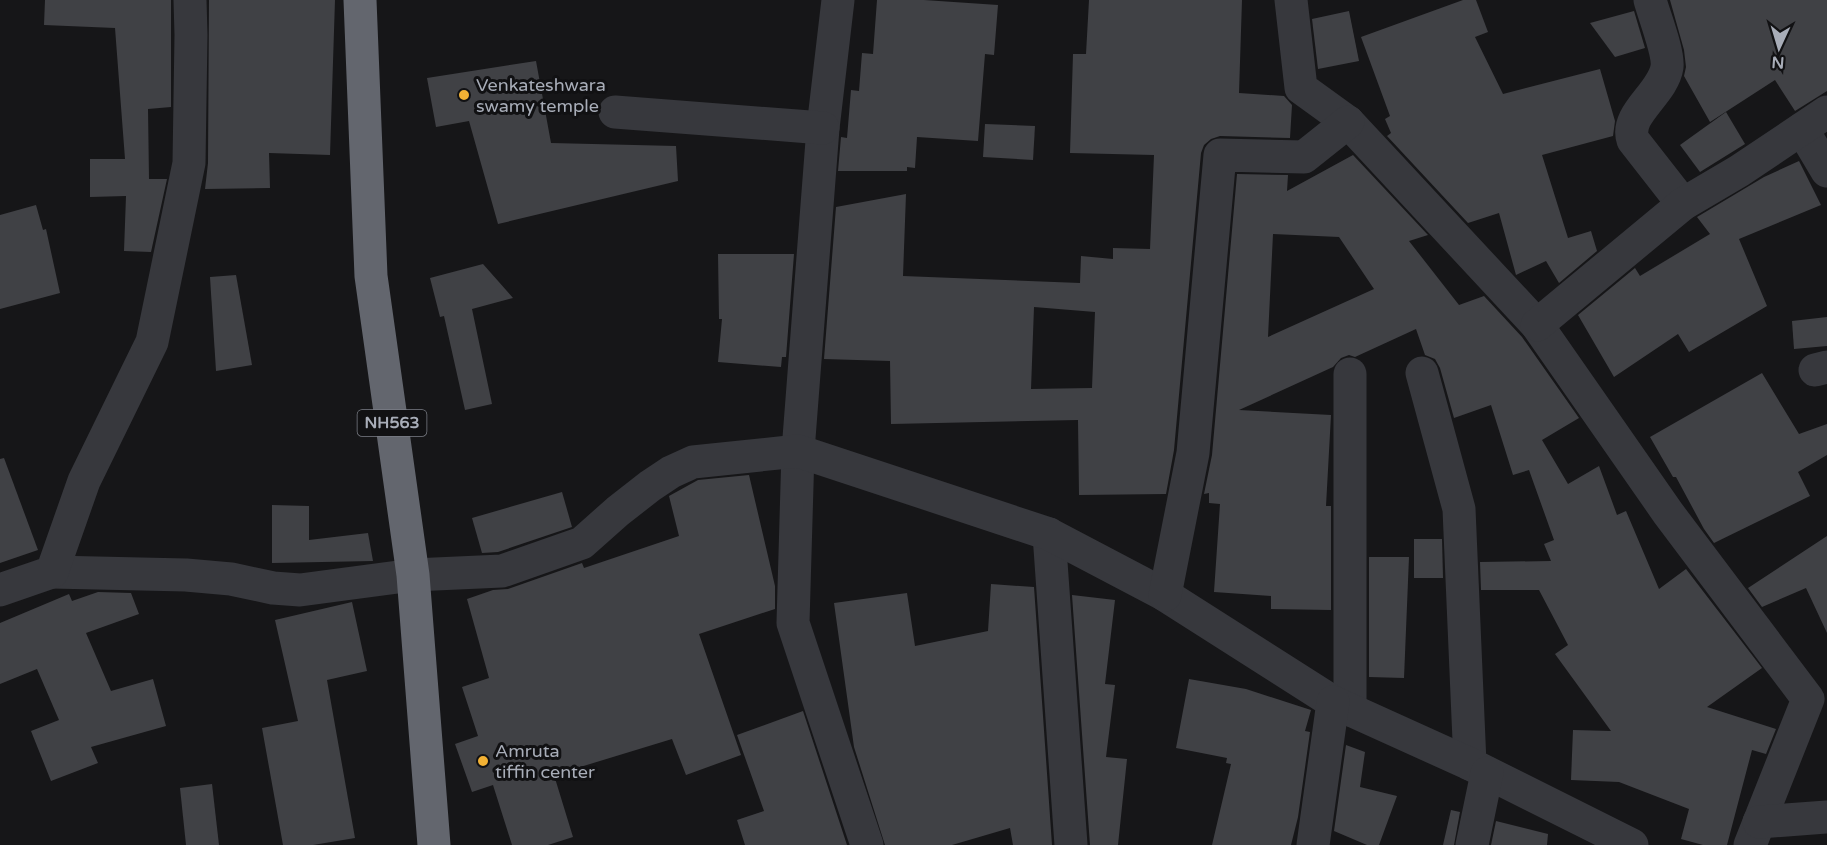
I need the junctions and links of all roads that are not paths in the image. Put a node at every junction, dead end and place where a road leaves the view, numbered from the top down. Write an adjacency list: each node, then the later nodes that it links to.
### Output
1 (190, 0): 17 (street)
2 (360, 0): 18 (highway, NH563)
3 (838, 0): 9 (street)
4 (1291, 0): 8 (street)
5 (1650, 0): 11 (street)
6 (615, 112): 9 (street)
7 (1814, 120): 10 (street); 11 (street)
8 (1348, 122): 12 (street); 20 (street)
9 (823, 128): 15 (street)
10 (1827, 171)
11 (1683, 204): 12 (street)
12 (1537, 325): 21 (street)
13 (1422, 373): 23 (street)
14 (1350, 374): 22 (street)
15 (798, 451): 16 (street); 18 (street); 27 (street)
16 (1049, 534): 20 (street); 28 (street)
17 (52, 572): 18 (street); 19 (street)
18 (413, 575): 26 (highway, NH563)
19 (0, 590)
20 (1166, 595): 22 (street)
21 (1817, 697): 25 (street)
22 (1342, 706): 23 (street); 29 (street)
23 (1479, 769): 30 (street); 31 (street)
24 (1827, 817): 25 (street)
25 (1754, 834)
26 (434, 845)
27 (867, 845)
28 (1071, 845)
29 (1313, 845)
30 (1472, 845)
31 (1632, 845)

